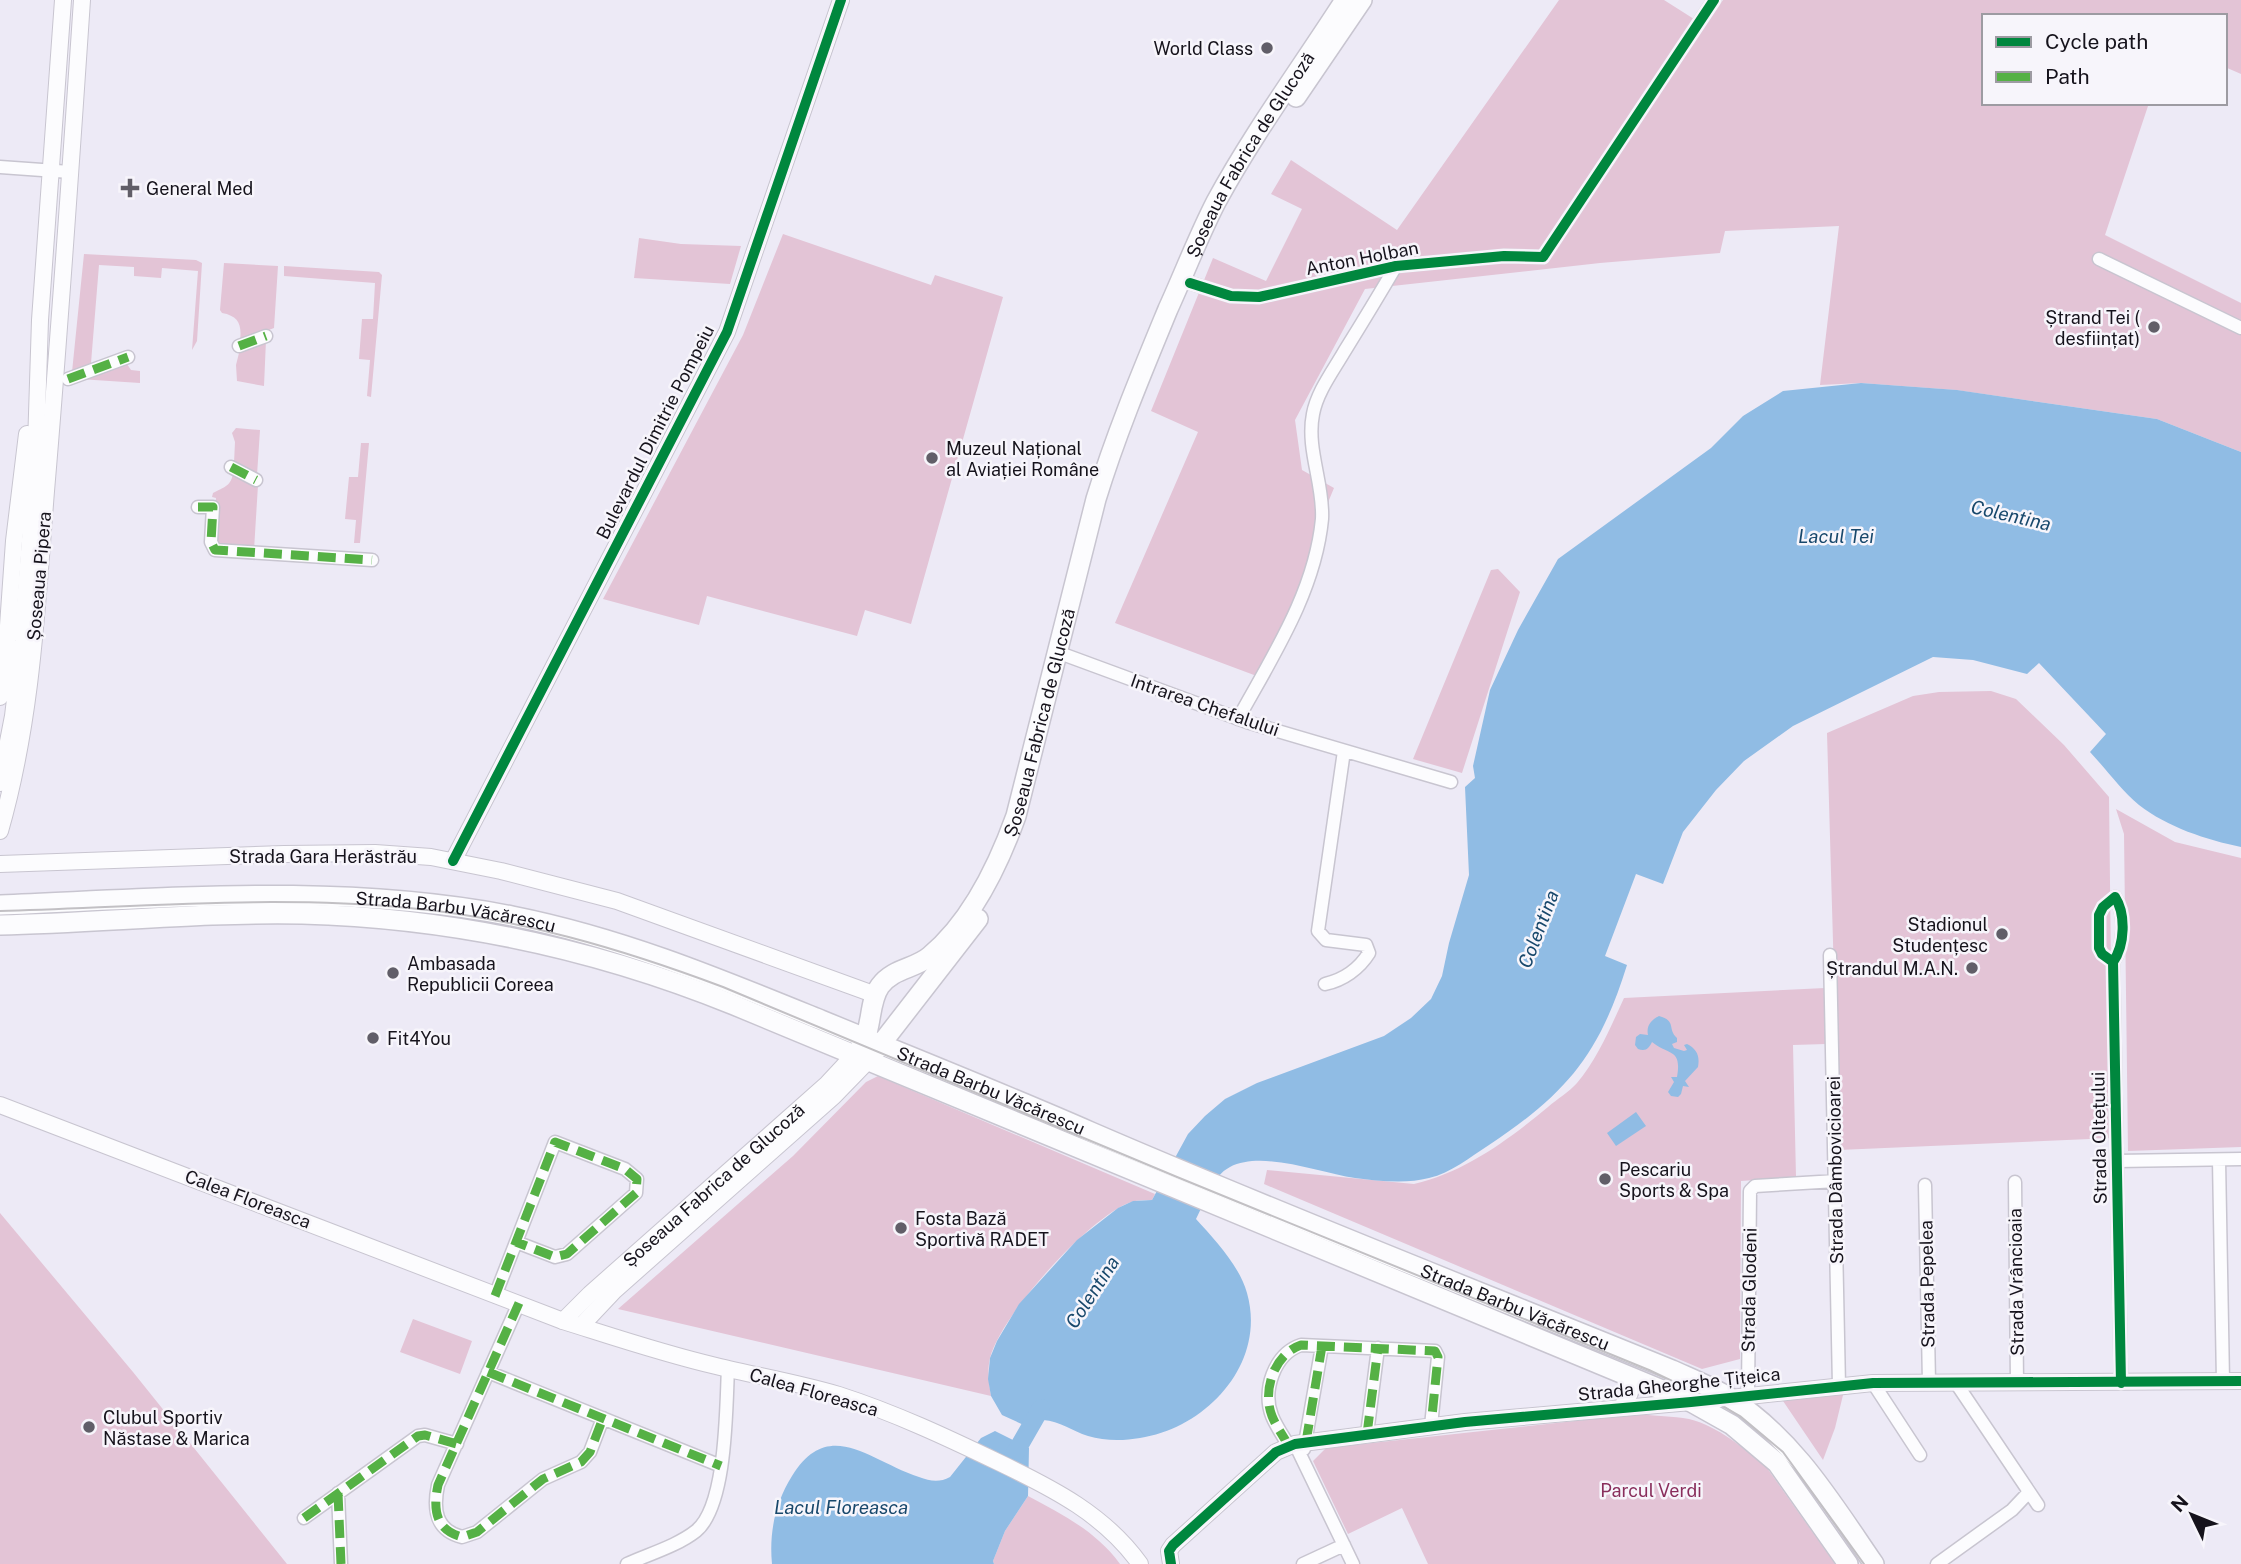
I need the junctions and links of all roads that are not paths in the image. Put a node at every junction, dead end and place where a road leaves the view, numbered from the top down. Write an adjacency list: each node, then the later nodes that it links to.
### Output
1 (63, 0): 8 (main road, Șoseaua Pipera)
2 (82, 0): 9 (main road, Șoseaua Pipera)
3 (841, 0): 33 (main road, Bulevardul Dimitrie Pompeiu)
4 (1345, 0): 26 (main road, Șoseaua Fabrica de Glucoză)
5 (1362, 0): 13 (main road, Șoseaua Fabrica de Glucoză)
6 (1714, 0): 12 (street, Anton Holban)
7 (0, 167): 8 (street)
8 (51, 171): 9 (street); 10 (main road, Șoseaua Pipera); 15 (main road, Șoseaua Pipera)
9 (70, 172): 10 (main road, Șoseaua Pipera)
10 (65, 243): 14 (main road, Șoseaua Pipera)
11 (2099, 259): 16 (street)
12 (1396, 266): 13 (street, Anton Holban); 28 (street)
13 (1190, 284): 26 (main road, Șoseaua Fabrica de Glucoză)
14 (60, 319): 22 (main road, Șoseaua Pipera); 32 (main road, Șoseaua Pipera)
15 (40, 320): 22 (main road, Șoseaua Pipera); 27 (main road, Șoseaua Pipera)
16 (2241, 328)
17 (267, 336): 18 (street)
18 (239, 346)
19 (128, 358): 20 (street)
20 (68, 379)
21 (231, 467): 23 (street)
22 (35, 476): 31 (main road)
23 (256, 480)
24 (198, 507): 25 (street)
25 (372, 560)
26 (1063, 654): 28 (street, Intrarea Chefalului); 39 (main road, Șoseaua Fabrica de Glucoză); 42 (main road, Șoseaua Fabrica de Glucoză)
27 (0, 697)
28 (1238, 719): 29 (street, Intrarea Chefalului)
29 (1344, 751): 30 (street, Intrarea Chefalului); 40 (street)
30 (1451, 782)
31 (0, 783)
32 (0, 831)
33 (453, 861): 34 (main road, Strada Gara Herăstrău); 41 (main road, Strada Gara Herăstrău)
34 (0, 864)
35 (0, 905): 43 (main road, Strada Barbu Văcărescu)
36 (0, 925): 44 (main road, Strada Barbu Văcărescu)
37 (1830, 955): 50 (street, Strada Dâmbovicioarei)
38 (2113, 962): 38 (street, Strada Oltețului); 49 (street, Strada Oltețului)
39 (907, 967): 41 (main road, Șoseaua Fabrica de Glucoză); 42 (main road)
40 (1325, 984)
41 (876, 995): 43 (main road, Șoseaua Fabrica de Glucoză)
42 (908, 1007): 43 (main road, Șoseaua Fabrica de Glucoză)
43 (874, 1040): 44 (main road, Șoseaua Fabrica de Glucoză); 46 (main road, Strada Barbu Văcărescu)
44 (860, 1059): 46 (main road, Strada Barbu Văcărescu); 55 (main road, Șoseaua Fabrica de Glucoză); 58 (main road, Șoseaua Fabrica de Glucoză)
45 (0, 1105): 56 (main road, Calea Floreasca)
46 (1128, 1158): 53 (main road, Strada Barbu Văcărescu)
47 (2241, 1159): 48 (street)
48 (2219, 1160): 49 (street); 66 (street)
49 (2117, 1161): 69 (street, Strada Oltețului)
50 (1836, 1181): 73 (street, Strada Dâmbovicioarei); 74 (street, Strada Glodeni)
51 (2015, 1181): 72 (street, Strada Vrâncioaia)
52 (1925, 1185): 68 (street, Strada Pepelea)
53 (1226, 1198): 65 (main road, Strada Barbu Văcărescu); 74 (main road, Strada Barbu Văcărescu)
54 (516, 1242): 54 (street); 56 (street)
55 (612, 1293): 59 (main road, Șoseaua Fabrica de Glucoză); 60 (main road)
56 (495, 1296): 57 (main road, Calea Floreasca)
57 (519, 1303): 58 (main road, Calea Floreasca); 64 (street)
58 (564, 1321): 59 (main road, Calea Floreasca)
59 (581, 1326): 60 (main road, Calea Floreasca)
60 (621, 1341): 63 (main road, Calea Floreasca)
61 (1322, 1346): 62 (street); 81 (street); 81 (street)
62 (1378, 1348): 78 (street); 79 (street)
63 (728, 1368): 83 (street); 92 (main road, Calea Floreasca)
64 (488, 1372): 77 (street); 80 (street)
65 (1627, 1374): 75 (main road, Strada Barbu Văcărescu); 76 (main road)
66 (2224, 1381): 67 (main road, Strada Gheorghe Țițeica); 69 (main road, Strada Gheorghe Țițeica)
67 (2241, 1381)
68 (1929, 1382): 70 (main road, Strada Gheorghe Țițeica); 71 (main road, Strada Gheorghe Țițeica)
69 (2121, 1382): 72 (main road, Strada Gheorghe Țițeica)
70 (1873, 1383): 73 (main road, Strada Gheorghe Țițeica); 82 (street)
71 (1956, 1383): 72 (main road, Strada Gheorghe Țițeica); 84 (street)
72 (2017, 1383)
73 (1839, 1386): 74 (main road, Strada Gheorghe Țițeica)
74 (1739, 1397): 75 (main road, Strada Gheorghe Țițeica); 96 (main road, Strada Barbu Văcărescu)
75 (1691, 1402): 76 (main road, Strada Gheorghe Țițeica); 95 (main road, Strada Barbu Văcărescu)
76 (1622, 1407): 78 (main road, Strada Gheorghe Țițeica)
77 (603, 1418): 80 (street); 83 (street)
78 (1430, 1426): 79 (main road, Strada Gheorghe Țițeica)
79 (1367, 1434): 81 (main road, Strada Gheorghe Țițeica)
80 (457, 1444): 85 (street)
81 (1298, 1447): 88 (street); 89 (main road, Strada Gheorghe Țițeica)
82 (1920, 1455)
83 (721, 1466): 91 (street)
84 (2029, 1492): 86 (street); 97 (street)
85 (338, 1493): 87 (street); 90 (street)
86 (2038, 1505)
87 (304, 1517)
88 (1344, 1545): 93 (street); 94 (street)
89 (1170, 1560)
90 (341, 1564)
91 (627, 1564)
92 (1140, 1564)
93 (1303, 1564)
94 (1353, 1564)
95 (1848, 1564)
96 (1874, 1564)
97 (1937, 1564)

